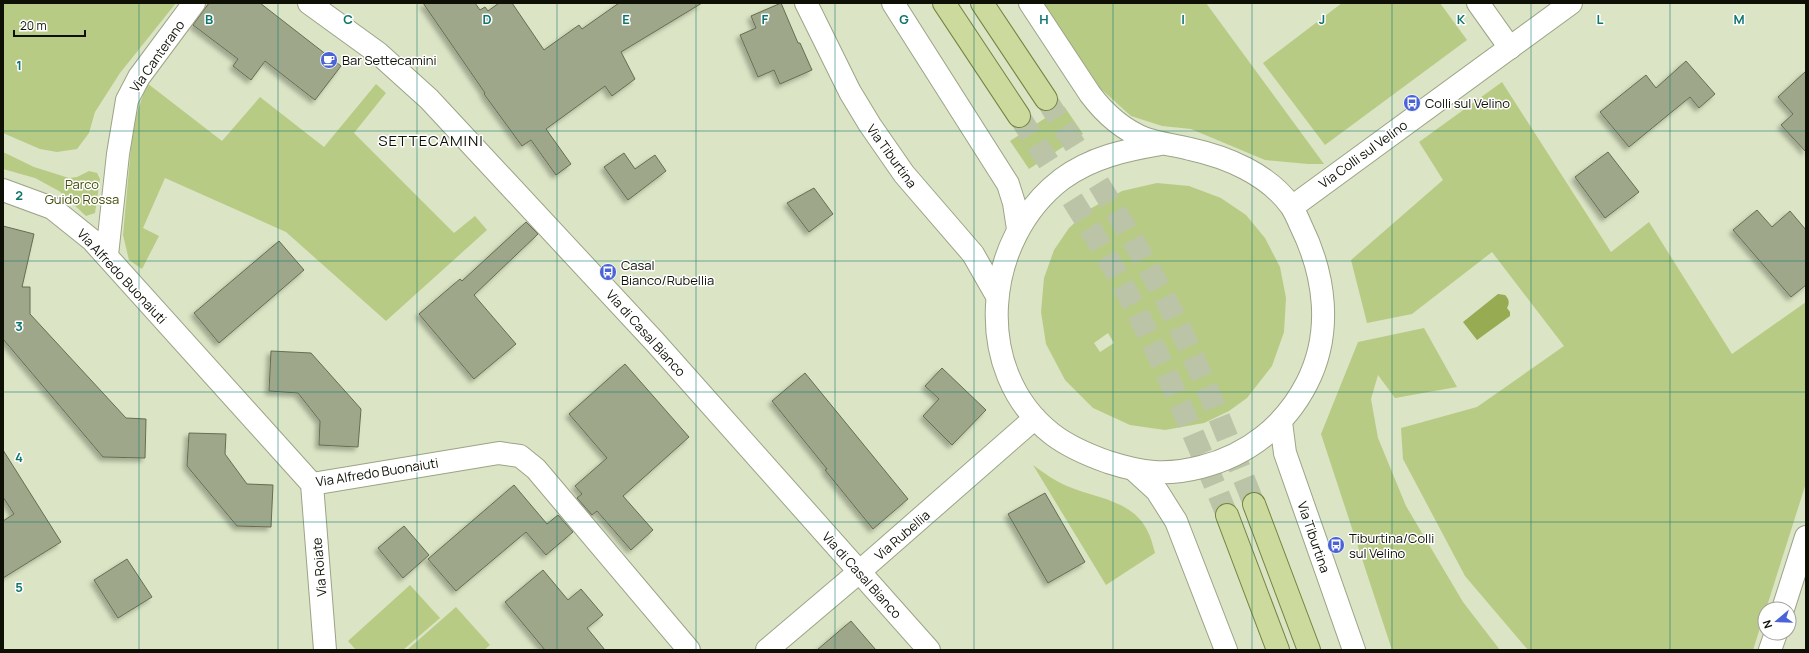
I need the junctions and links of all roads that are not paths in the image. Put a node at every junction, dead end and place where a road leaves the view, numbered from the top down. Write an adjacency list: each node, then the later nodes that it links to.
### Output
1 (194, 3): 17 (street, Via Canterano)
2 (309, 3): 26 (street, Via di Casal Bianco)
3 (806, 3): 18 (street, Via Tiburtina)
4 (892, 3): 16 (street)
5 (944, 3): 12 (main road)
6 (982, 3): 11 (main road)
7 (1030, 3): 13 (street)
8 (1478, 3): 10 (street)
9 (1571, 3): 10 (street, Via Colli sul Velino)
10 (1510, 48): 15 (street, Via Colli sul Velino)
11 (1046, 99)
12 (1019, 116)
13 (1161, 144): 15 (street); 16 (street)
14 (3, 190): 17 (street, Via Alfredo Buonaiuti)
15 (1292, 206): 20 (street)
16 (1018, 229): 18 (street)
17 (107, 255): 22 (street, Via Alfredo Buonaiuti)
18 (998, 296): 19 (street)
19 (1035, 418): 21 (street); 26 (street, Via Rubellia)
20 (1281, 422): 21 (street); 35 (street, Via Tiburtina)
21 (1134, 470): 32 (street)
22 (312, 484): 28 (street, Via Roiate); 29 (street, Via Alfredo Buonaiuti)
23 (1254, 504): 34 (main road)
24 (1227, 515): 33 (main road)
25 (1806, 537): 27 (street)
26 (859, 572): 30 (street, Via Rubellia); 31 (street, Via di Casal Bianco)
27 (1786, 601)
28 (325, 650)
29 (688, 650)
30 (767, 650)
31 (929, 650)
32 (1226, 650)
33 (1278, 650)
34 (1310, 650)
35 (1354, 650)

